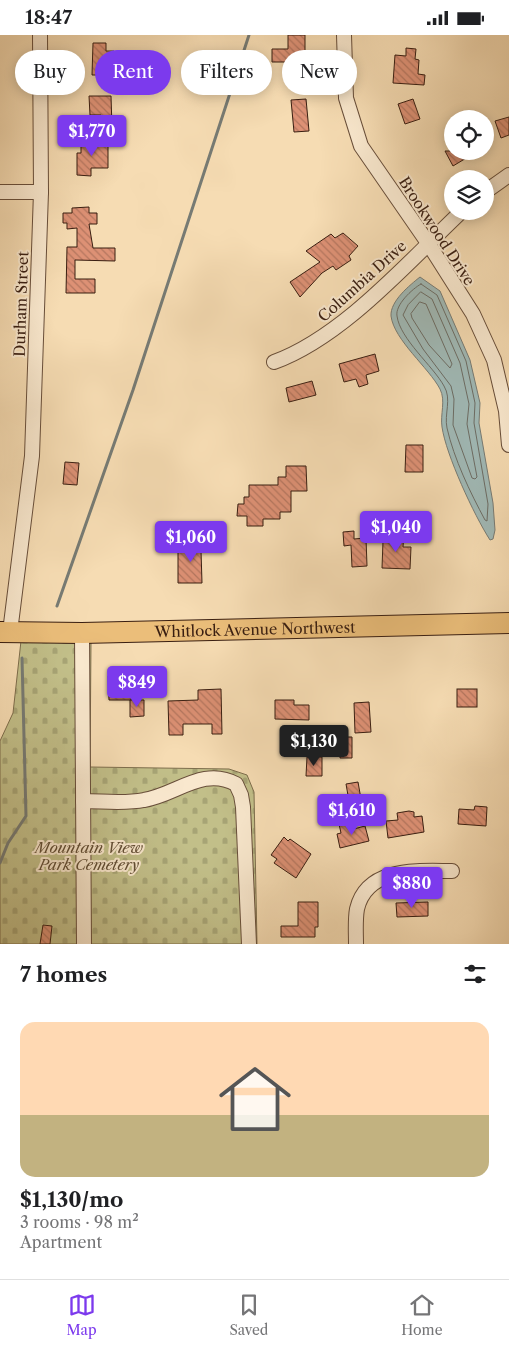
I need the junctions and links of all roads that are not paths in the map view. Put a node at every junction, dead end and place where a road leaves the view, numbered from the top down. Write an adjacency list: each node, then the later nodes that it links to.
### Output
1 (40, 35): 6 (street, Durham Street)
2 (344, 35): 8 (street, Brookwood Drive)
3 (509, 175): 4 (street)
4 (494, 186)
5 (0, 192): 6 (street)
6 (41, 192): 12 (street, Durham Street)
7 (452, 220): 8 (street, Columbia Drive)
8 (428, 243): 9 (street, Columbia Drive); 10 (street, Brookwood Drive)
9 (274, 362)
10 (509, 445)
11 (509, 623): 13 (highway, Whitlock Avenue Northwest)
12 (5, 632): 13 (highway, Whitlock Avenue Northwest)
13 (82, 633): 14 (street)
14 (83, 801): 16 (street); 17 (street)
15 (452, 871): 18 (street)
16 (84, 944)
17 (249, 944)
18 (356, 944)

